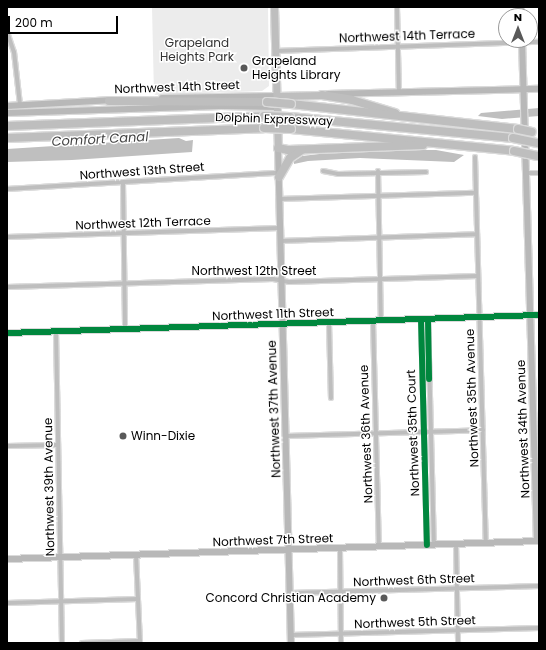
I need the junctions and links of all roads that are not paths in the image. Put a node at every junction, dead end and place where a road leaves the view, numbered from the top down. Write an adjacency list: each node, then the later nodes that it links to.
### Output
1 (274, 7): 7 (main road, Northwest 37th Avenue)
2 (397, 7): 5 (street)
3 (7, 32): 14 (street)
4 (498, 42): 5 (street, Northwest 14th Terrace)
5 (398, 46): 7 (street, Northwest 14th Terrace); 10 (street)
6 (522, 48): 8 (street)
7 (275, 51): 12 (main road, Northwest 37th Avenue)
8 (524, 89): 9 (street, Northwest 14th Street); 10 (street, Northwest 14th Street); 31 (street, Northwest 34th Avenue)
9 (539, 89)
10 (400, 93): 11 (street, Northwest 14th Street)
11 (322, 95): 12 (main road, Northwest 14th Street); 18 (highway)
12 (277, 96): 13 (street, Northwest 14th Street); 16 (main road, Northwest 37th Avenue)
13 (109, 101): 14 (street, Northwest 14th Street); 18 (highway, bridge)
14 (20, 105): 15 (street, Northwest 14th Street)
15 (7, 106)
16 (277, 107): 17 (street, Northwest 14th Street); 24 (main road, Northwest 37th Avenue)
17 (7, 113)
18 (403, 116): 20 (highway, bridge)
19 (7, 126): 23 (highway, Dolphin Expressway, bridge)
20 (536, 133)
21 (8, 138): 22 (highway, Dolphin Expressway, bridge)
22 (453, 143): 25 (highway); 27 (highway, Dolphin Expressway, bridge)
23 (538, 144)
24 (278, 148): 25 (highway); 33 (street, Northwest 37th Avenue)
25 (303, 150): 33 (highway)
26 (475, 157): 36 (street, Northwest 35th Avenue)
27 (538, 157)
28 (323, 171): 29 (street)
29 (378, 172): 30 (street); 37 (street)
30 (426, 172)
31 (526, 173): 32 (street); 51 (street, Northwest 34th Avenue)
32 (539, 173)
33 (279, 175): 34 (street, Northwest 13th Street); 38 (street, Northwest 37th Avenue)
34 (123, 182): 35 (street, Northwest 13th Street); 40 (street)
35 (7, 189)
36 (475, 192): 37 (street); 41 (street, Northwest 35th Avenue)
37 (378, 196): 38 (street); 43 (street)
38 (280, 199): 39 (street, Northwest 37th Avenue)
39 (280, 228): 40 (street, Northwest 12th Terrace); 44 (street, Northwest 37th Avenue)
40 (123, 233): 42 (street, Northwest 12th Terrace); 48 (street)
41 (476, 234): 43 (street); 45 (street, Northwest 35th Avenue)
42 (7, 237)
43 (380, 237): 44 (street); 46 (street)
44 (280, 241): 47 (street, Northwest 37th Avenue)
45 (478, 276): 46 (street, Northwest 12th Street); 52 (street, Northwest 35th Avenue)
46 (380, 279): 47 (street, Northwest 12th Street); 56 (street)
47 (282, 280): 48 (street, Northwest 12th Street); 58 (street, Northwest 37th Avenue)
48 (124, 283): 49 (street, Northwest 12th Street); 59 (street)
49 (7, 286)
50 (539, 315): 51 (street, Northwest 11th Street)
51 (530, 316): 52 (street, Northwest 11th Street); 74 (street, Northwest 34th Avenue)
52 (479, 318): 54 (street, Northwest 11th Street); 63 (street, Northwest 35th Avenue)
53 (421, 319): 54 (street, Northwest 11th Street); 56 (street, Northwest 11th Street); 65 (street, Northwest 35th Court)
54 (428, 319): 66 (street, Northwest 35th Court)
55 (373, 321): 56 (street, Northwest 11th Street); 57 (street, Northwest 11th Street); 64 (street, Northwest 36th Avenue)
56 (382, 321)
57 (329, 323): 58 (street, Northwest 11th Street); 62 (street)
58 (283, 324): 59 (street, Northwest 11th Street); 67 (street, Northwest 37th Avenue)
59 (125, 330): 60 (street, Northwest 11th Street)
60 (56, 332): 61 (street, Northwest 11th Street); 68 (street, Northwest 39th Avenue)
61 (7, 333)
62 (331, 398)
63 (483, 430): 66 (street); 75 (street, Northwest 35th Avenue)
64 (376, 432): 65 (street); 67 (street); 79 (street, Northwest 36th Avenue)
65 (424, 432): 66 (street); 70 (street, Northwest 35th Court)
66 (431, 432): 71 (street, Northwest 35th Court)
67 (286, 436): 81 (street, Northwest 37th Avenue)
68 (58, 444): 69 (street); 83 (street, Northwest 39th Avenue)
69 (7, 446)
70 (426, 496): 71 (street); 73 (street, Northwest 35th Court)
71 (433, 496): 72 (street, Northwest 35th Court)
72 (433, 516): 73 (street); 78 (street, Northwest 35th Court)
73 (426, 517): 77 (street, Northwest 35th Court)
74 (538, 541): 75 (street, Northwest 7th Street)
75 (486, 543): 76 (street, Northwest 7th Street)
76 (456, 544): 78 (street, Northwest 7th Street); 86 (street)
77 (427, 545): 78 (street, Northwest 7th Street); 79 (street, Northwest 7th Street)
78 (434, 545)
79 (379, 547): 80 (street, Northwest 7th Street)
80 (340, 549): 81 (street, Northwest 7th Street); 87 (street)
81 (289, 551): 82 (street, Northwest 7th Street); 88 (street, Northwest 37th Avenue)
82 (136, 555): 83 (street, Northwest 7th Street); 89 (street)
83 (60, 557): 84 (street, Northwest 7th Street); 90 (street, Northwest 39th Avenue)
84 (7, 559)
85 (539, 586): 86 (street, Northwest 6th Street)
86 (456, 589): 87 (street, Northwest 6th Street); 93 (street)
87 (340, 592): 88 (street, Northwest 6th Street); 94 (street)
88 (290, 593): 95 (street, Northwest 37th Avenue)
89 (138, 599): 90 (street); 96 (street)
90 (60, 602): 91 (street); 97 (street, Northwest 39th Avenue)
91 (7, 603)
92 (539, 628): 93 (street, Northwest 5th Street)
93 (457, 630): 94 (street, Northwest 5th Street); 101 (street)
94 (341, 634): 95 (street, Northwest 5th Street); 100 (street)
95 (291, 636): 99 (street, Northwest 37th Avenue)
96 (140, 642): 98 (street)
97 (62, 643)
98 (82, 643)
99 (291, 643)
100 (341, 643)
101 (458, 643)

